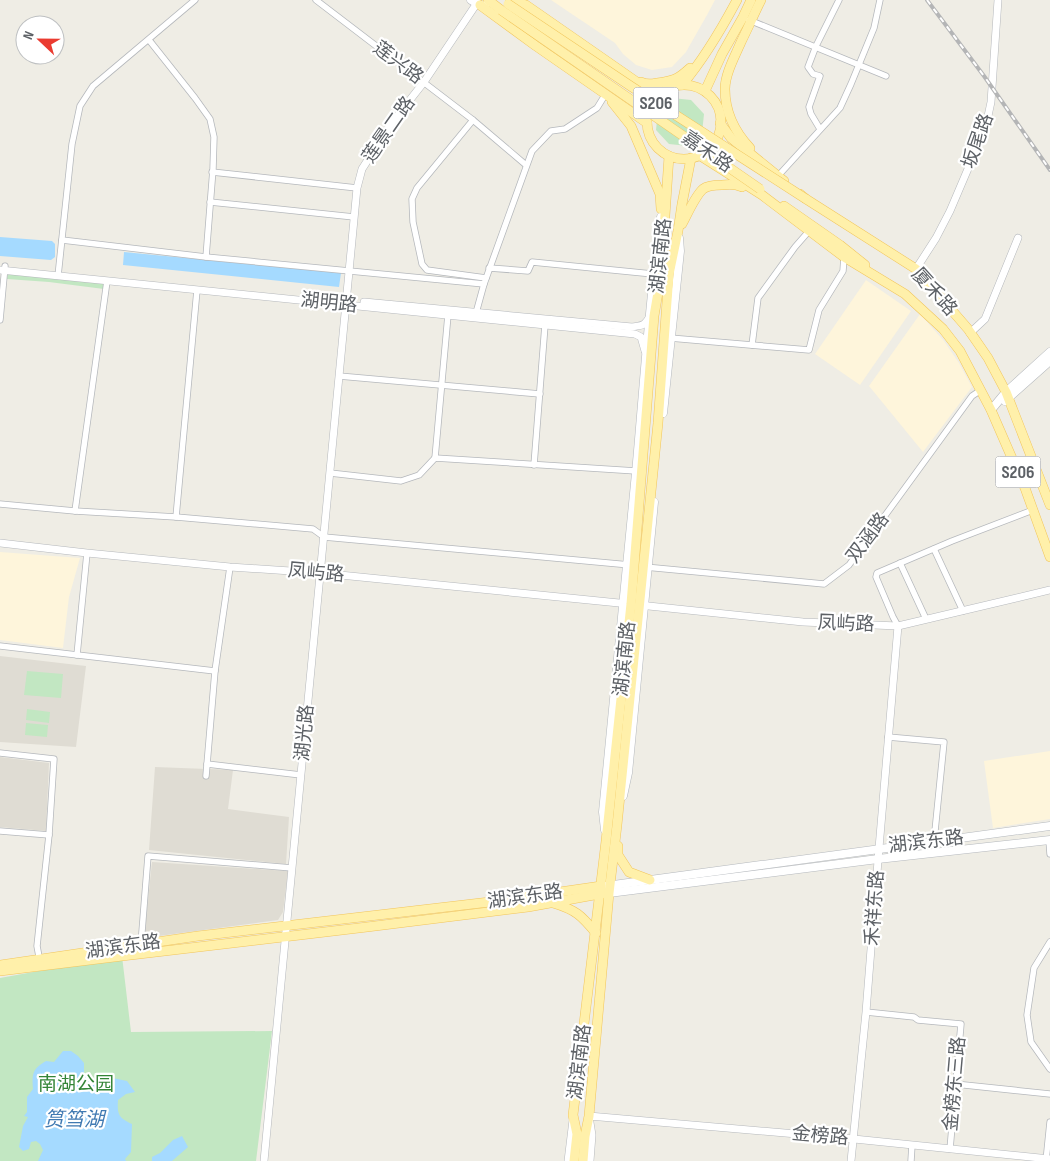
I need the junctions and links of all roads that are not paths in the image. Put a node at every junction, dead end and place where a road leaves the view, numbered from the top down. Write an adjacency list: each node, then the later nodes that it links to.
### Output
1 (195, 0): 13 (street)
2 (316, 0): 19 (street, 莲兴路)
3 (488, 0): 11 (main road, 嘉禾路 / S206)
4 (737, 0): 15 (main road)
5 (751, 0): 12 (main road)
6 (761, 0): 12 (main road)
7 (839, 0): 14 (street)
8 (880, 0): 16 (street)
9 (998, 0): 48 (street, 坂尾路)
10 (476, 3): 11 (main road); 19 (street, 莲景二路); 22 (main road, S206)
11 (505, 3): 18 (main road, S206); 35 (main road, 嘉禾路 / S206, bridge); 36 (main road, 嘉禾路 / S206, bridge)
12 (747, 19): 14 (street); 21 (main road); 32 (main road)
13 (149, 40): 31 (street); 43 (street)
14 (816, 47): 16 (street); 27 (street)
15 (705, 54): 18 (main road); 20 (main road)
16 (859, 65): 17 (street); 27 (street)
17 (886, 76)
18 (630, 78): 23 (main road, S206)
19 (424, 82): 24 (street, 莲兴路); 33 (street, 莲景二路)
20 (682, 85): 21 (main road); 23 (main road)
21 (705, 91): 26 (main road)
22 (605, 95): 25 (main road, S206); 30 (street); 38 (main road)
23 (657, 96): 25 (main road)
24 (473, 120): 30 (street, 莲兴路); 53 (street)
25 (647, 123): 28 (main road)
26 (720, 123): 29 (main road); 32 (main road, 厦禾路 / S206)
27 (820, 129): 32 (street)
28 (669, 156): 29 (main road); 34 (main road, 湖滨南路)
29 (695, 156): 35 (main road, S206); 40 (main road, 湖滨南路)
30 (526, 165): 47 (street)
31 (212, 172): 33 (street); 37 (street)
32 (776, 175): 36 (main road, 厦禾路 / S206)
33 (357, 188): 39 (street, 莲景二路)
34 (667, 188): 38 (main road); 89 (main road, 湖滨南路)
35 (761, 192): 40 (main road); 41 (main road, S206); 55 (main road, 嘉禾路 / S206)
36 (806, 199): 48 (main road, 厦禾路 / S206)
37 (210, 202): 39 (street); 44 (street)
38 (662, 215): 51 (main road)
39 (354, 217): 49 (street, 莲景二路)
40 (678, 231): 63 (main road, 湖滨南路); 89 (main road, 湖滨南路)
41 (809, 231): 45 (main road, S206); 64 (street)
42 (1018, 238): 62 (street)
43 (62, 240): 44 (street); 50 (street)
44 (206, 257): 49 (street)
45 (844, 257): 55 (main road, S206); 64 (street)
46 (2, 268): 50 (street, 湖明路); 60 (street)
47 (489, 268): 51 (street); 53 (street)
48 (916, 269): 62 (main road, 厦禾路 / S206)
49 (349, 270): 53 (street); 56 (street, 莲景二路)
50 (58, 274): 52 (street, 湖明路); 56 (street, 湖明路)
51 (653, 274): 59 (main road)
52 (107, 281): 54 (street, 湖明路); 81 (street)
53 (485, 281): 57 (street)
54 (197, 290): 56 (street, 湖明路); 82 (street)
55 (898, 290): 70 (main road, S206)
56 (346, 303): 57 (street, 湖明路); 58 (street, 湖明路); 68 (street, 湖光路)
57 (476, 313): 59 (street, 湖明路)
58 (448, 316): 61 (street, 湖明路); 69 (street)
59 (649, 318): 66 (main road)
60 (0, 320)
61 (545, 325): 66 (street, 湖明路); 71 (street)
62 (970, 333): 72 (main road, 厦禾路 / S206)
63 (670, 338): 64 (street); 89 (main road, 湖滨南路)
64 (752, 345)
65 (1050, 352): 72 (main road)
66 (645, 353): 76 (main road)
67 (1050, 361): 72 (main road)
68 (339, 376): 69 (street); 77 (street, 湖光路)
69 (442, 386): 71 (street); 74 (street)
70 (981, 390): 73 (main road, S206); 89 (street, 双涵路)
71 (540, 394): 75 (street)
72 (1008, 395): 73 (main road); 79 (main road, 厦禾路 / S206)
73 (991, 410): 80 (main road, S206)
74 (435, 458): 75 (street); 77 (street)
75 (534, 465): 76 (street)
76 (636, 470): 89 (main road)
77 (330, 473): 83 (street, 湖光路)
78 (0, 504): 81 (street, 双涵路)
79 (1050, 505)
80 (1033, 510): 85 (street); 87 (main road, S206)
81 (75, 511): 82 (street, 双涵路)
82 (176, 518): 83 (street, 双涵路)
83 (324, 537): 89 (street, 双涵路); 91 (street, 湖光路)
84 (0, 543): 86 (street, 凤屿路)
85 (934, 548): 88 (street); 94 (street)
86 (87, 553): 90 (street, 凤屿路); 98 (street)
87 (1050, 557)
88 (900, 563): 95 (street); 96 (street)
89 (638, 566): 93 (main road, 湖滨南路); 93 (main road, 湖滨南路)
90 (230, 567): 91 (street, 凤屿路); 99 (street)
91 (320, 573): 93 (street, 凤屿路); 103 (street, 湖光路)
92 (1050, 590): 94 (street, 凤屿路)
93 (634, 604): 96 (street, 凤屿路); 105 (main road, 湖滨南路); 116 (main road, 湖滨南路)
94 (963, 611): 95 (street, 凤屿路)
95 (926, 619): 96 (street, 凤屿路)
96 (898, 626): 100 (street, 禾祥东路)
97 (0, 646): 98 (street)
98 (77, 655): 99 (street)
99 (216, 671): 102 (street)
100 (888, 737): 110 (street); 111 (street, 禾祥东路)
101 (0, 753): 108 (street)
102 (207, 764): 103 (street); 104 (street)
103 (301, 775): 114 (street, 湖光路)
104 (206, 776)
105 (617, 825): 115 (main road); 116 (main road, 湖滨南路)
106 (1050, 826): 110 (main road, 湖滨东路)
107 (0, 831): 108 (street)
108 (49, 835): 123 (street)
109 (1050, 840): 112 (street); 113 (main road, 湖滨东路)
110 (934, 841): 111 (main road, 湖滨东路)
111 (879, 848): 113 (street, 禾祥东路); 115 (main road, 湖滨东路)
112 (1050, 854)
113 (878, 859): 116 (main road, 湖滨东路); 126 (street, 禾祥东路)
114 (292, 868): 118 (street, 湖光路); 122 (street)
115 (650, 880): 116 (main road, 湖滨东路)
116 (605, 890): 117 (main road, 湖滨东路); 118 (main road, 湖滨东路); 119 (main road, 湖滨南路); 131 (main road, 湖滨南路)
117 (528, 907): 119 (main road); 120 (main road, 湖滨东路)
118 (287, 926): 120 (street, 湖光路); 122 (main road, 湖滨东路)
119 (596, 933): 130 (main road, 湖滨南路)
120 (286, 937): 123 (main road, 湖滨东路); 137 (street, 湖光路)
121 (1050, 942): 127 (street)
122 (141, 944): 123 (main road, 湖滨东路)
123 (40, 963): 124 (main road, 湖滨东路); 125 (main road, 湖滨东路)
124 (0, 965)
125 (0, 971)
126 (866, 1012): 128 (street, 金榜东三路); 133 (street, 禾祥东路)
127 (1050, 1069)
128 (956, 1084): 129 (street); 135 (street, 金榜东三路)
129 (1050, 1094)
130 (574, 1115): 138 (street); 139 (main road, 湖滨南路)
131 (589, 1116): 133 (street, 金榜路); 140 (main road, 湖滨南路); 141 (street)
132 (1050, 1122): 136 (street)
133 (854, 1138): 134 (street, 金榜路); 142 (street, 禾祥东路)
134 (912, 1145): 135 (street, 金榜路); 143 (street)
135 (950, 1148): 136 (street, 金榜路)
136 (1047, 1159)
137 (264, 1161)
138 (568, 1161)
139 (574, 1161)
140 (583, 1161)
141 (590, 1161)
142 (851, 1161)
143 (910, 1161)

